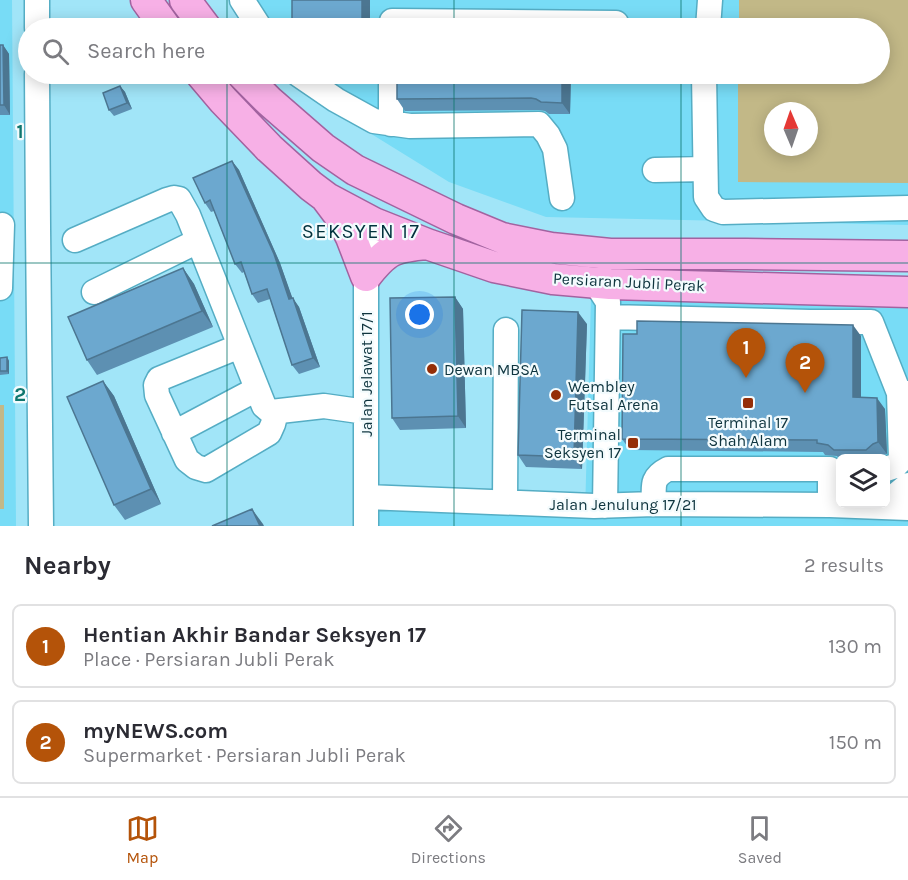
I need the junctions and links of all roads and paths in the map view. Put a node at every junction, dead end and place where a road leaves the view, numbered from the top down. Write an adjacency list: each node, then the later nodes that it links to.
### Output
1 (37, 0): 7 (street)
2 (146, 0): 8 (main road)
3 (185, 0): 9 (main road)
4 (242, 0): 10 (street)
5 (710, 0): 12 (street)
6 (392, 16): 11 (street)
7 (37, 18)
8 (159, 18)
9 (198, 18)
10 (254, 18)
11 (456, 18)
12 (709, 18)
13 (37, 84): 28 (street)
14 (209, 84): 23 (main road, Persiaran Jubli Perak)
15 (252, 84): 20 (main road, Persiaran Jubli Perak)
16 (313, 84): 19 (street)
17 (391, 84): 19 (street)
18 (704, 84): 22 (street)
19 (391, 124): 24 (street)
20 (355, 170): 26 (main road); 32 (main road, Persiaran Jubli Perak)
21 (655, 170): 22 (street)
22 (705, 170): 25 (street)
23 (327, 198): 26 (main road, Persiaran Jubli Perak); 33 (main road)
24 (561, 198)
25 (908, 208)
26 (374, 223): 31 (main road, Persiaran Jubli Perak); 33 (street, Jalan Jelawat 17/1)
27 (1, 225): 28 (street); 35 (street)
28 (38, 226): 58 (street)
29 (75, 240): 30 (street)
30 (198, 241): 36 (street); 40 (street)
31 (427, 244): 33 (main road); 34 (main road, Persiaran Jubli Perak)
32 (908, 256)
33 (366, 276): 44 (street, Jalan Jelawat 17/1)
34 (595, 282): 37 (main road, Persiaran Jubli Perak); 38 (street)
35 (0, 288)
36 (94, 292)
37 (904, 298)
38 (608, 317): 42 (street); 55 (street)
39 (506, 330): 51 (street)
40 (240, 346): 41 (street); 45 (street)
41 (257, 389): 43 (street); 45 (street)
42 (904, 393): 47 (street)
43 (276, 412): 44 (street); 45 (street)
44 (366, 412): 49 (street, Jalan Jelawat 17/1)
45 (174, 433)
46 (835, 468): 52 (street); 53 (street)
47 (890, 468)
48 (908, 485): 50 (street)
49 (366, 497): 51 (street, Jalan Jenulung 17/21); 59 (street, Jalan Jelawat 17/1)
50 (890, 499)
51 (505, 502): 55 (street, Jalan Jenulung 17/21)
52 (654, 504): 53 (street, Jalan Jenulung 17/21); 55 (street, Jalan Jenulung 17/21)
53 (830, 505): 54 (street, Jalan Jenulung 17/21)
54 (836, 505)
55 (605, 506)
56 (890, 506): 57 (street, Jalan Jenulung 17/21)
57 (908, 508)
58 (41, 526)
59 (366, 526)

